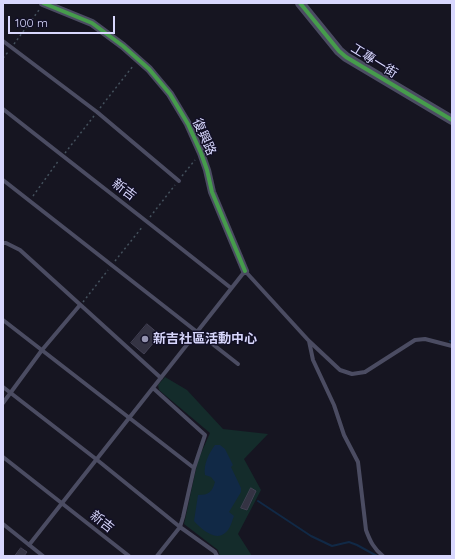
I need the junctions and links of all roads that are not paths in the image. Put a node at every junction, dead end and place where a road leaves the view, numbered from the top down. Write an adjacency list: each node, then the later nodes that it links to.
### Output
1 (43, 3): 9 (street, 復興路)
2 (300, 3): 5 (street, 工專一街)
3 (3, 41): 7 (lane)
4 (3, 109): 10 (lane, 新吉)
5 (452, 120)
6 (3, 180): 13 (lane)
7 (179, 181)
8 (3, 243): 11 (lane)
9 (245, 271): 10 (lane); 14 (lane)
10 (231, 288): 13 (lane)
11 (80, 305): 16 (lane); 18 (lane)
12 (3, 320): 16 (lane)
13 (197, 331): 17 (lane); 18 (lane)
14 (309, 341): 15 (lane); 35 (lane)
15 (452, 346)
16 (42, 350): 21 (lane); 23 (lane)
17 (238, 364)
18 (161, 378): 20 (lane)
19 (3, 386): 21 (lane)
20 (153, 388): 23 (lane); 26 (lane)
21 (11, 393): 22 (lane); 25 (lane)
22 (3, 403)
23 (129, 418): 25 (lane); 26 (lane)
24 (3, 457): 27 (lane, 新吉)
25 (96, 459): 27 (lane); 29 (lane)
26 (194, 468): 29 (lane)
27 (62, 503): 30 (lane); 32 (lane, 新吉)
28 (3, 524): 30 (lane)
29 (180, 527): 33 (lane); 34 (lane)
30 (29, 545): 31 (lane)
31 (43, 556)
32 (129, 556)
33 (157, 556)
34 (217, 556)
35 (383, 556)

